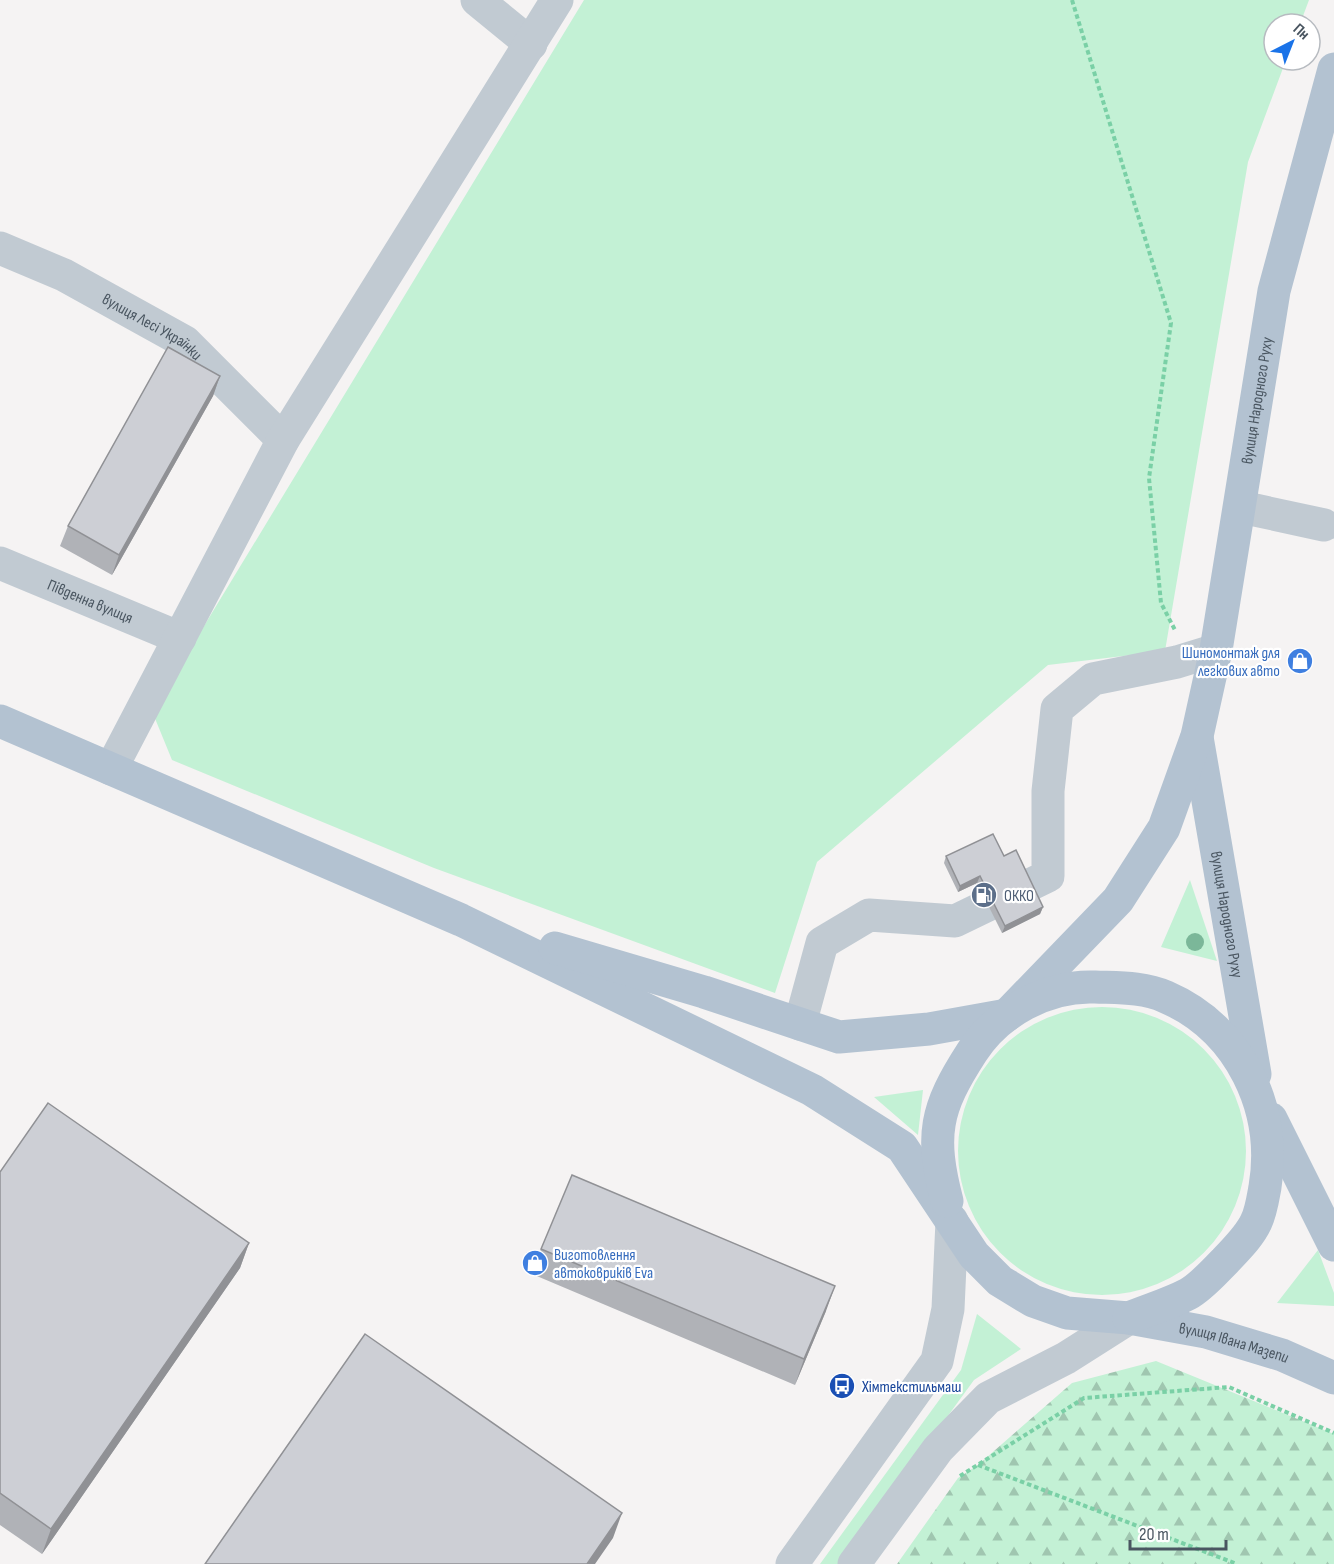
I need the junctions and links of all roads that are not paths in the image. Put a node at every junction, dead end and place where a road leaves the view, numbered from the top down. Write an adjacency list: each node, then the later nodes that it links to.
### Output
1 (477, 0): 3 (street)
2 (557, 0): 3 (street)
3 (531, 44): 6 (street)
4 (1334, 69): 7 (main road, вулиця Народного Руху)
5 (0, 248): 6 (street, вулиця Лесі Українки)
6 (283, 440): 10 (street)
7 (1241, 507): 8 (street); 11 (main road, вулиця Народного Руху)
8 (1324, 525)
9 (0, 563): 10 (street, Південна вулиця)
10 (180, 638): 14 (street)
11 (1216, 650): 13 (main road, вулиця Народного Руху); 17 (street)
12 (0, 721): 14 (main road)
13 (1197, 735): 16 (main road, вулиця Народного Руху); 18 (main road, вулиця Народного Руху)
14 (111, 769): 15 (main road)
15 (461, 920): 17 (main road); 19 (main road, вулиця Івана Мазепи)
16 (1007, 1015): 17 (main road); 18 (main road); 19 (main road)
17 (800, 1024)
18 (1259, 1094): 20 (main road); 21 (main road)
19 (952, 1221): 21 (main road, вулиця Івана Мазепи); 23 (street)
20 (1334, 1245)
21 (1129, 1318): 22 (main road, вулиця Івана Мазепи); 24 (street)
22 (1334, 1378)
23 (792, 1564)
24 (854, 1564)

